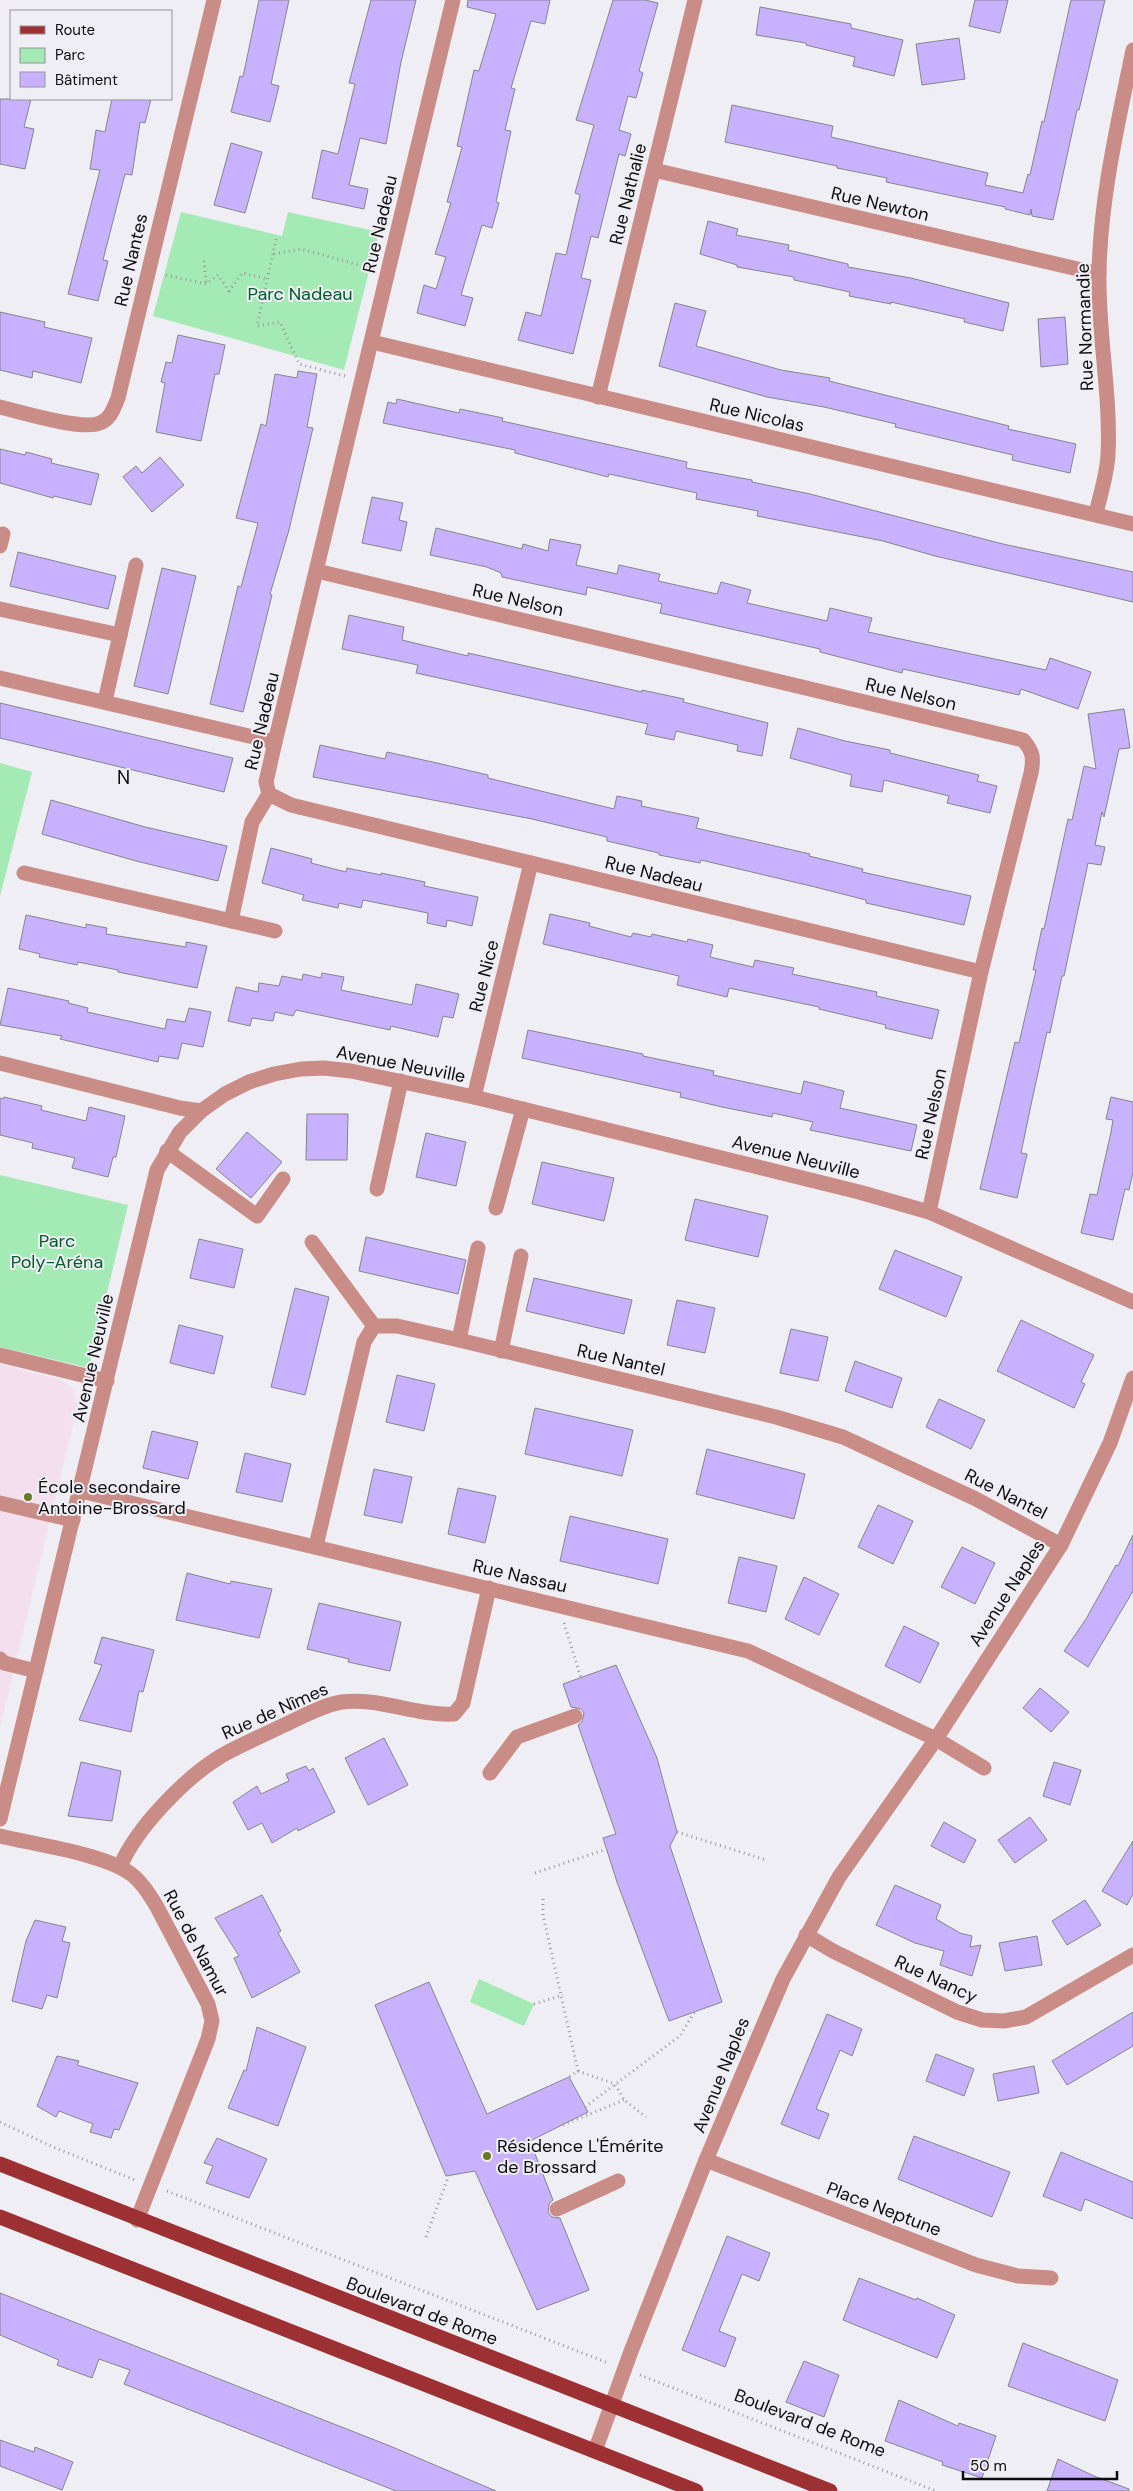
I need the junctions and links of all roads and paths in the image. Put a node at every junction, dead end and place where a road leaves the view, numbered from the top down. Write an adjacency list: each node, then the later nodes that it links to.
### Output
1 (214, 0): 10 (street, Rue Nantes)
2 (454, 0): 9 (street, Rue Nadeau)
3 (695, 0): 5 (street, Rue Nathalie)
4 (1133, 50): 11 (street, Rue Normandie)
5 (654, 170): 11 (street, Rue Newton); 16 (street, Rue Nathalie)
6 (276, 239): 7 (path)
7 (274, 254): 9 (path); 12 (path)
8 (204, 262): 13 (path)
9 (388, 269): 14 (street, Rue Nadeau)
10 (148, 270): 13 (path); 17 (street, Rue Nantes)
11 (1099, 274): 18 (street, Rue Normandie)
12 (268, 279): 13 (path); 15 (path)
13 (206, 284)
14 (372, 342): 15 (street, Rue Nadeau); 16 (street, Rue Nicolas)
15 (363, 378): 21 (street, Rue Nadeau)
16 (598, 397): 18 (street, Rue Nicolas)
17 (0, 407)
18 (1096, 514): 19 (street, Rue Nicolas)
19 (1133, 524)
20 (136, 564): 23 (street)
21 (317, 571): 26 (street, Rue Nadeau); 32 (street, Rue Nelson)
22 (0, 610): 23 (street)
23 (120, 635): 25 (street)
24 (0, 678): 25 (street)
25 (105, 701): 26 (street)
26 (275, 742): 27 (street, Rue Nadeau)
27 (269, 794): 28 (street, Rue Nadeau); 30 (street)
28 (531, 863): 32 (street, Rue Nadeau); 35 (street, Rue Nice)
29 (24, 873): 30 (street)
30 (231, 921): 31 (street)
31 (275, 931)
32 (981, 972): 42 (street, Rue Nelson)
33 (0, 1063): 37 (street)
34 (401, 1082): 35 (street, Avenue Neuville); 37 (street, Avenue Neuville); 40 (street)
35 (474, 1097): 36 (street, Avenue Neuville)
36 (523, 1109): 41 (street); 42 (street, Avenue Neuville)
37 (201, 1111): 38 (street, Avenue Neuville)
38 (167, 1151): 39 (street); 52 (street, Avenue Neuville)
39 (283, 1179)
40 (377, 1189)
41 (496, 1208)
42 (929, 1212): 46 (street, Avenue Neuville)
43 (312, 1242): 47 (street)
44 (478, 1248): 48 (street)
45 (521, 1256): 49 (street)
46 (1133, 1302)
47 (374, 1326): 48 (street, Rue Nantel); 57 (street)
48 (459, 1340): 49 (street, Rue Nantel)
49 (502, 1351): 56 (street, Rue Nantel)
50 (0, 1355): 52 (street)
51 (1133, 1378): 56 (street, Avenue Naples)
52 (107, 1381): 53 (street, Avenue Neuville)
53 (81, 1490): 55 (street, Avenue Neuville); 57 (street, Rue Nassau)
54 (0, 1503): 55 (street)
55 (73, 1520): 61 (street, Avenue Neuville)
56 (1060, 1545): 64 (street, Avenue Naples)
57 (316, 1546): 58 (street, Rue Nassau)
58 (489, 1588): 59 (street, Rue Nassau); 73 (street, Rue de Nîmes)
59 (558, 1604): 62 (path); 64 (street, Rue Nassau)
60 (0, 1660): 61 (street)
61 (36, 1671): 66 (street, Avenue Neuville)
62 (581, 1678)
63 (575, 1716): 67 (street)
64 (936, 1739): 65 (street); 76 (street, Avenue Naples)
65 (984, 1768)
66 (6, 1770): 68 (street, Avenue Neuville)
67 (490, 1773)
68 (0, 1819)
69 (677, 1832): 72 (path)
70 (0, 1836): 73 (street, Rue de Namur)
71 (607, 1849): 74 (path)
72 (766, 1860)
73 (120, 1867): 97 (street, Rue de Namur)
74 (535, 1873)
75 (543, 1899): 78 (path)
76 (806, 1935): 77 (street, Rue Nancy); 89 (street, Avenue Naples)
77 (1133, 1955)
78 (562, 1995): 79 (path); 81 (path)
79 (534, 2004)
80 (695, 2010): 83 (path, bridge)
81 (578, 2071): 82 (path); 83 (path)
82 (569, 2077)
83 (615, 2084): 84 (path); 85 (path, bridge)
84 (624, 2100): 86 (path); 88 (path)
85 (585, 2107)
86 (646, 2117)
87 (0, 2122): 92 (path)
88 (563, 2124)
89 (706, 2160): 99 (street, Place Neptune); 102 (street, Avenue Naples)
90 (0, 2164): 97 (main road, Boulevard de Rome)
91 (449, 2175): 98 (path)
92 (139, 2181)
93 (618, 2181): 95 (street)
94 (162, 2189): 100 (path, Boulevard de Rome)
95 (557, 2210)
96 (0, 2217): 103 (main road)
97 (137, 2220): 102 (main road, Boulevard de Rome)
98 (426, 2237)
99 (1051, 2278)
100 (608, 2363)
101 (644, 2377): 106 (path, Boulevard de Rome)
102 (611, 2405): 103 (street, Avenue Naples); 105 (main road, Boulevard de Rome)
103 (595, 2451): 104 (main road)
104 (696, 2491)
105 (830, 2491)
106 (936, 2491)

